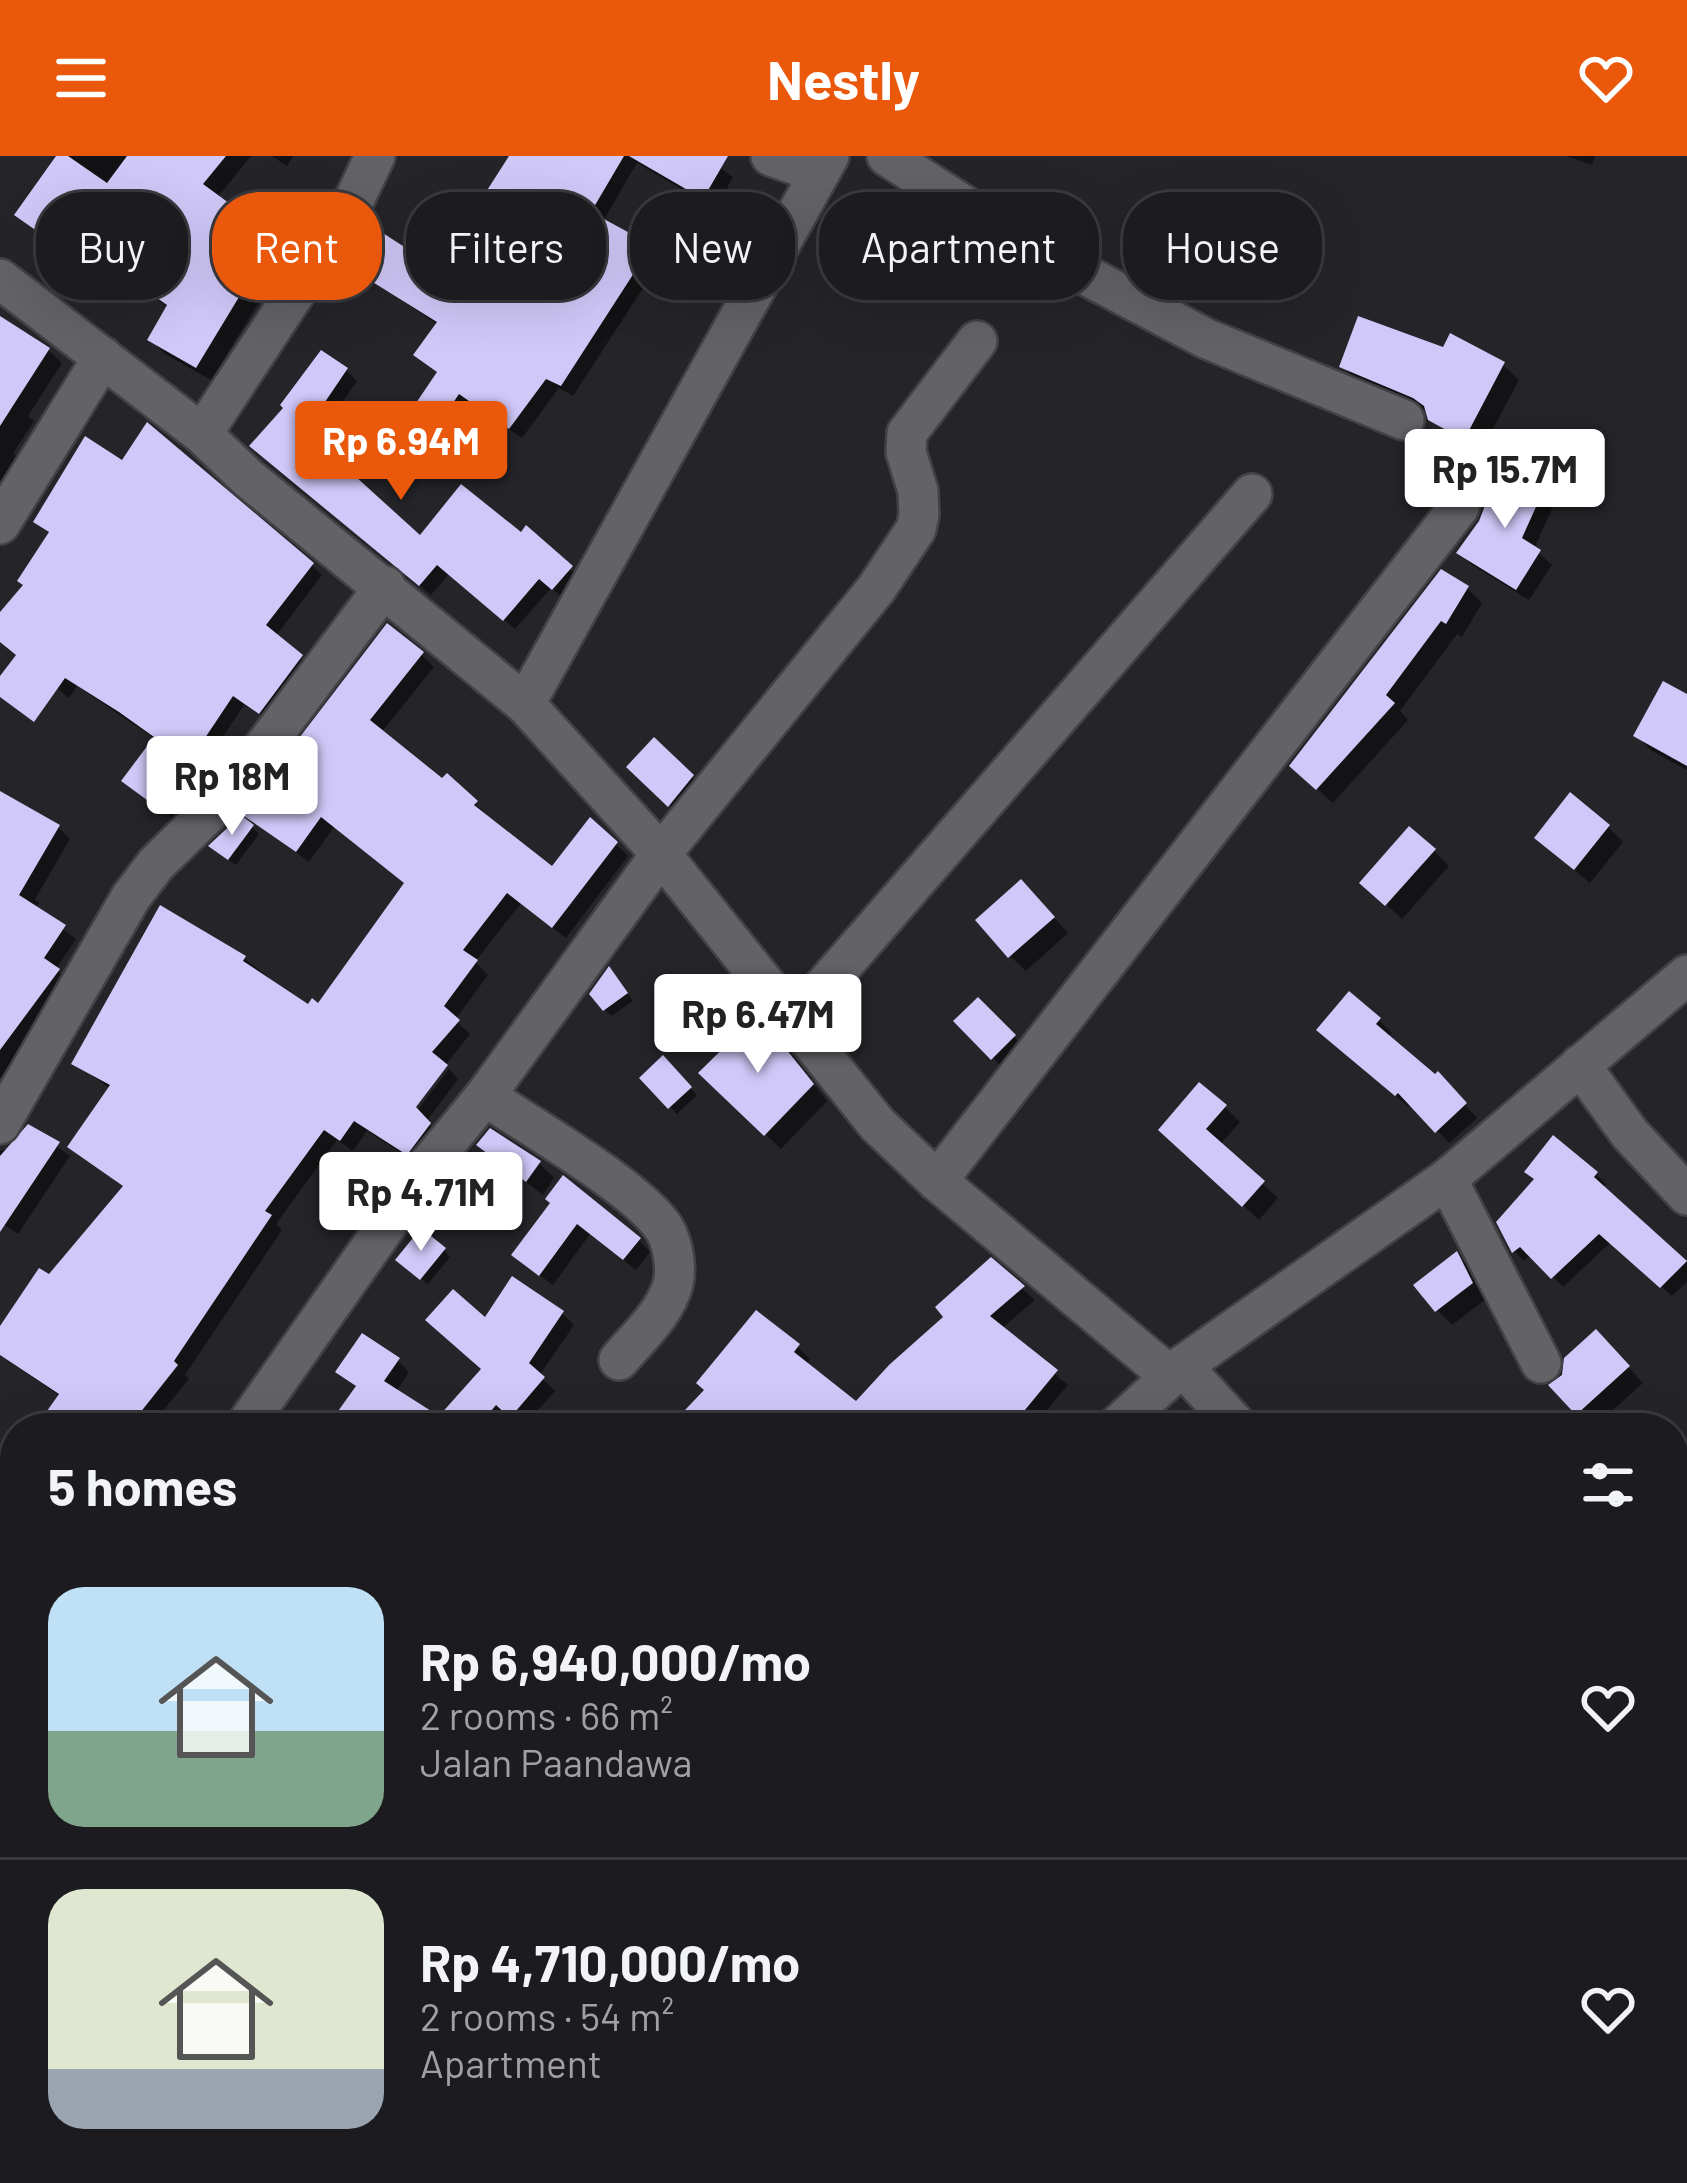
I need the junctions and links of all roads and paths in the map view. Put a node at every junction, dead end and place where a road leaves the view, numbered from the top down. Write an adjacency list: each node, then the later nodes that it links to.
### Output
1 (375, 156): 9 (street)
2 (771, 156): 4 (street)
3 (887, 156): 8 (street)
4 (824, 164): 14 (street)
5 (0, 279): 7 (street)
6 (977, 341): 15 (street)
7 (103, 357): 9 (street); 12 (street)
8 (1404, 420)
9 (202, 434): 13 (street)
10 (1252, 494): 17 (street)
11 (1460, 507): 22 (street)
12 (0, 524)
13 (386, 586): 14 (street); 20 (street)
14 (525, 704): 15 (street)
15 (662, 854): 17 (street); 19 (street)
16 (1687, 975): 18 (street)
17 (794, 1022): 22 (street)
18 (1580, 1065): 21 (street); 23 (street)
19 (485, 1096): 24 (street); 27 (street)
20 (0, 1124)
21 (1447, 1179): 25 (street); 26 (street)
22 (937, 1181): 26 (street)
23 (1687, 1195)
24 (619, 1360)
25 (1541, 1363)
26 (1176, 1371): 28 (street); 29 (street)
27 (255, 1413)
28 (1131, 1413)
29 (1222, 1413)

